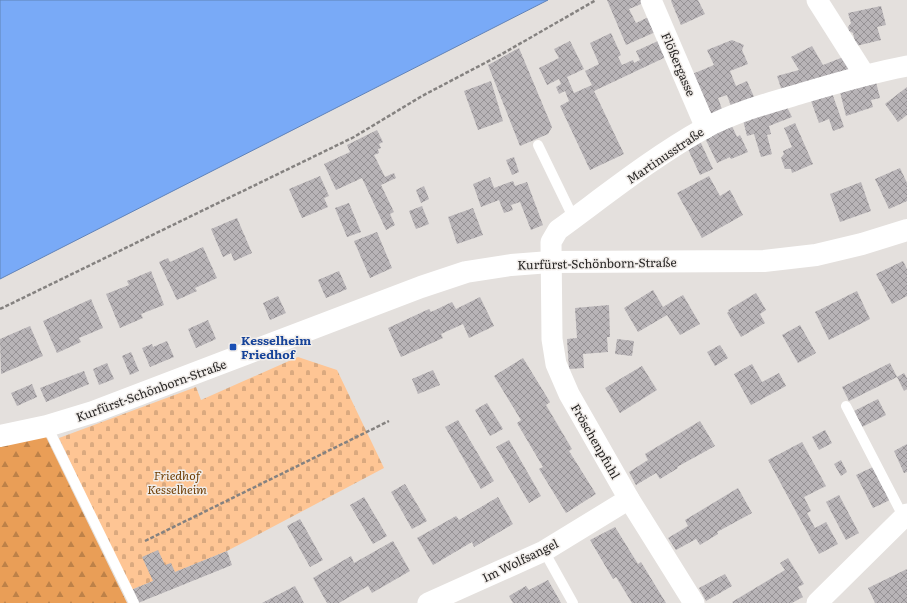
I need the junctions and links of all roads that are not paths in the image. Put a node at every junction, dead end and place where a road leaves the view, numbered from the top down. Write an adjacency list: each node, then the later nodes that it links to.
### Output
1 (652, 0): 5 (street, Flößergasse)
2 (817, 0): 4 (street)
3 (907, 66): 4 (street, Martinusstraße)
4 (864, 74): 5 (street, Martinusstraße)
5 (706, 128): 7 (street, Martinusstraße)
6 (538, 145): 7 (lane)
7 (574, 219): 9 (street, Martinusstraße)
8 (907, 230): 9 (street, Kurfürst-Schönborn-Straße)
9 (550, 262): 11 (street, Kurfürst-Schönborn-Straße); 13 (street, Fröschenpfuhl)
10 (846, 406): 14 (lane)
11 (47, 426): 12 (street, Kurfürst-Schönborn-Straße); 16 (lane)
12 (0, 436)
13 (630, 499): 15 (street, Im Wolfsangel); 19 (street, Fröschenpfuhl)
14 (905, 516): 20 (street)
15 (544, 551): 17 (street, Im Wolfsangel); 18 (lane)
16 (134, 603)
17 (428, 603)
18 (573, 603)
19 (694, 603)
20 (817, 603)

